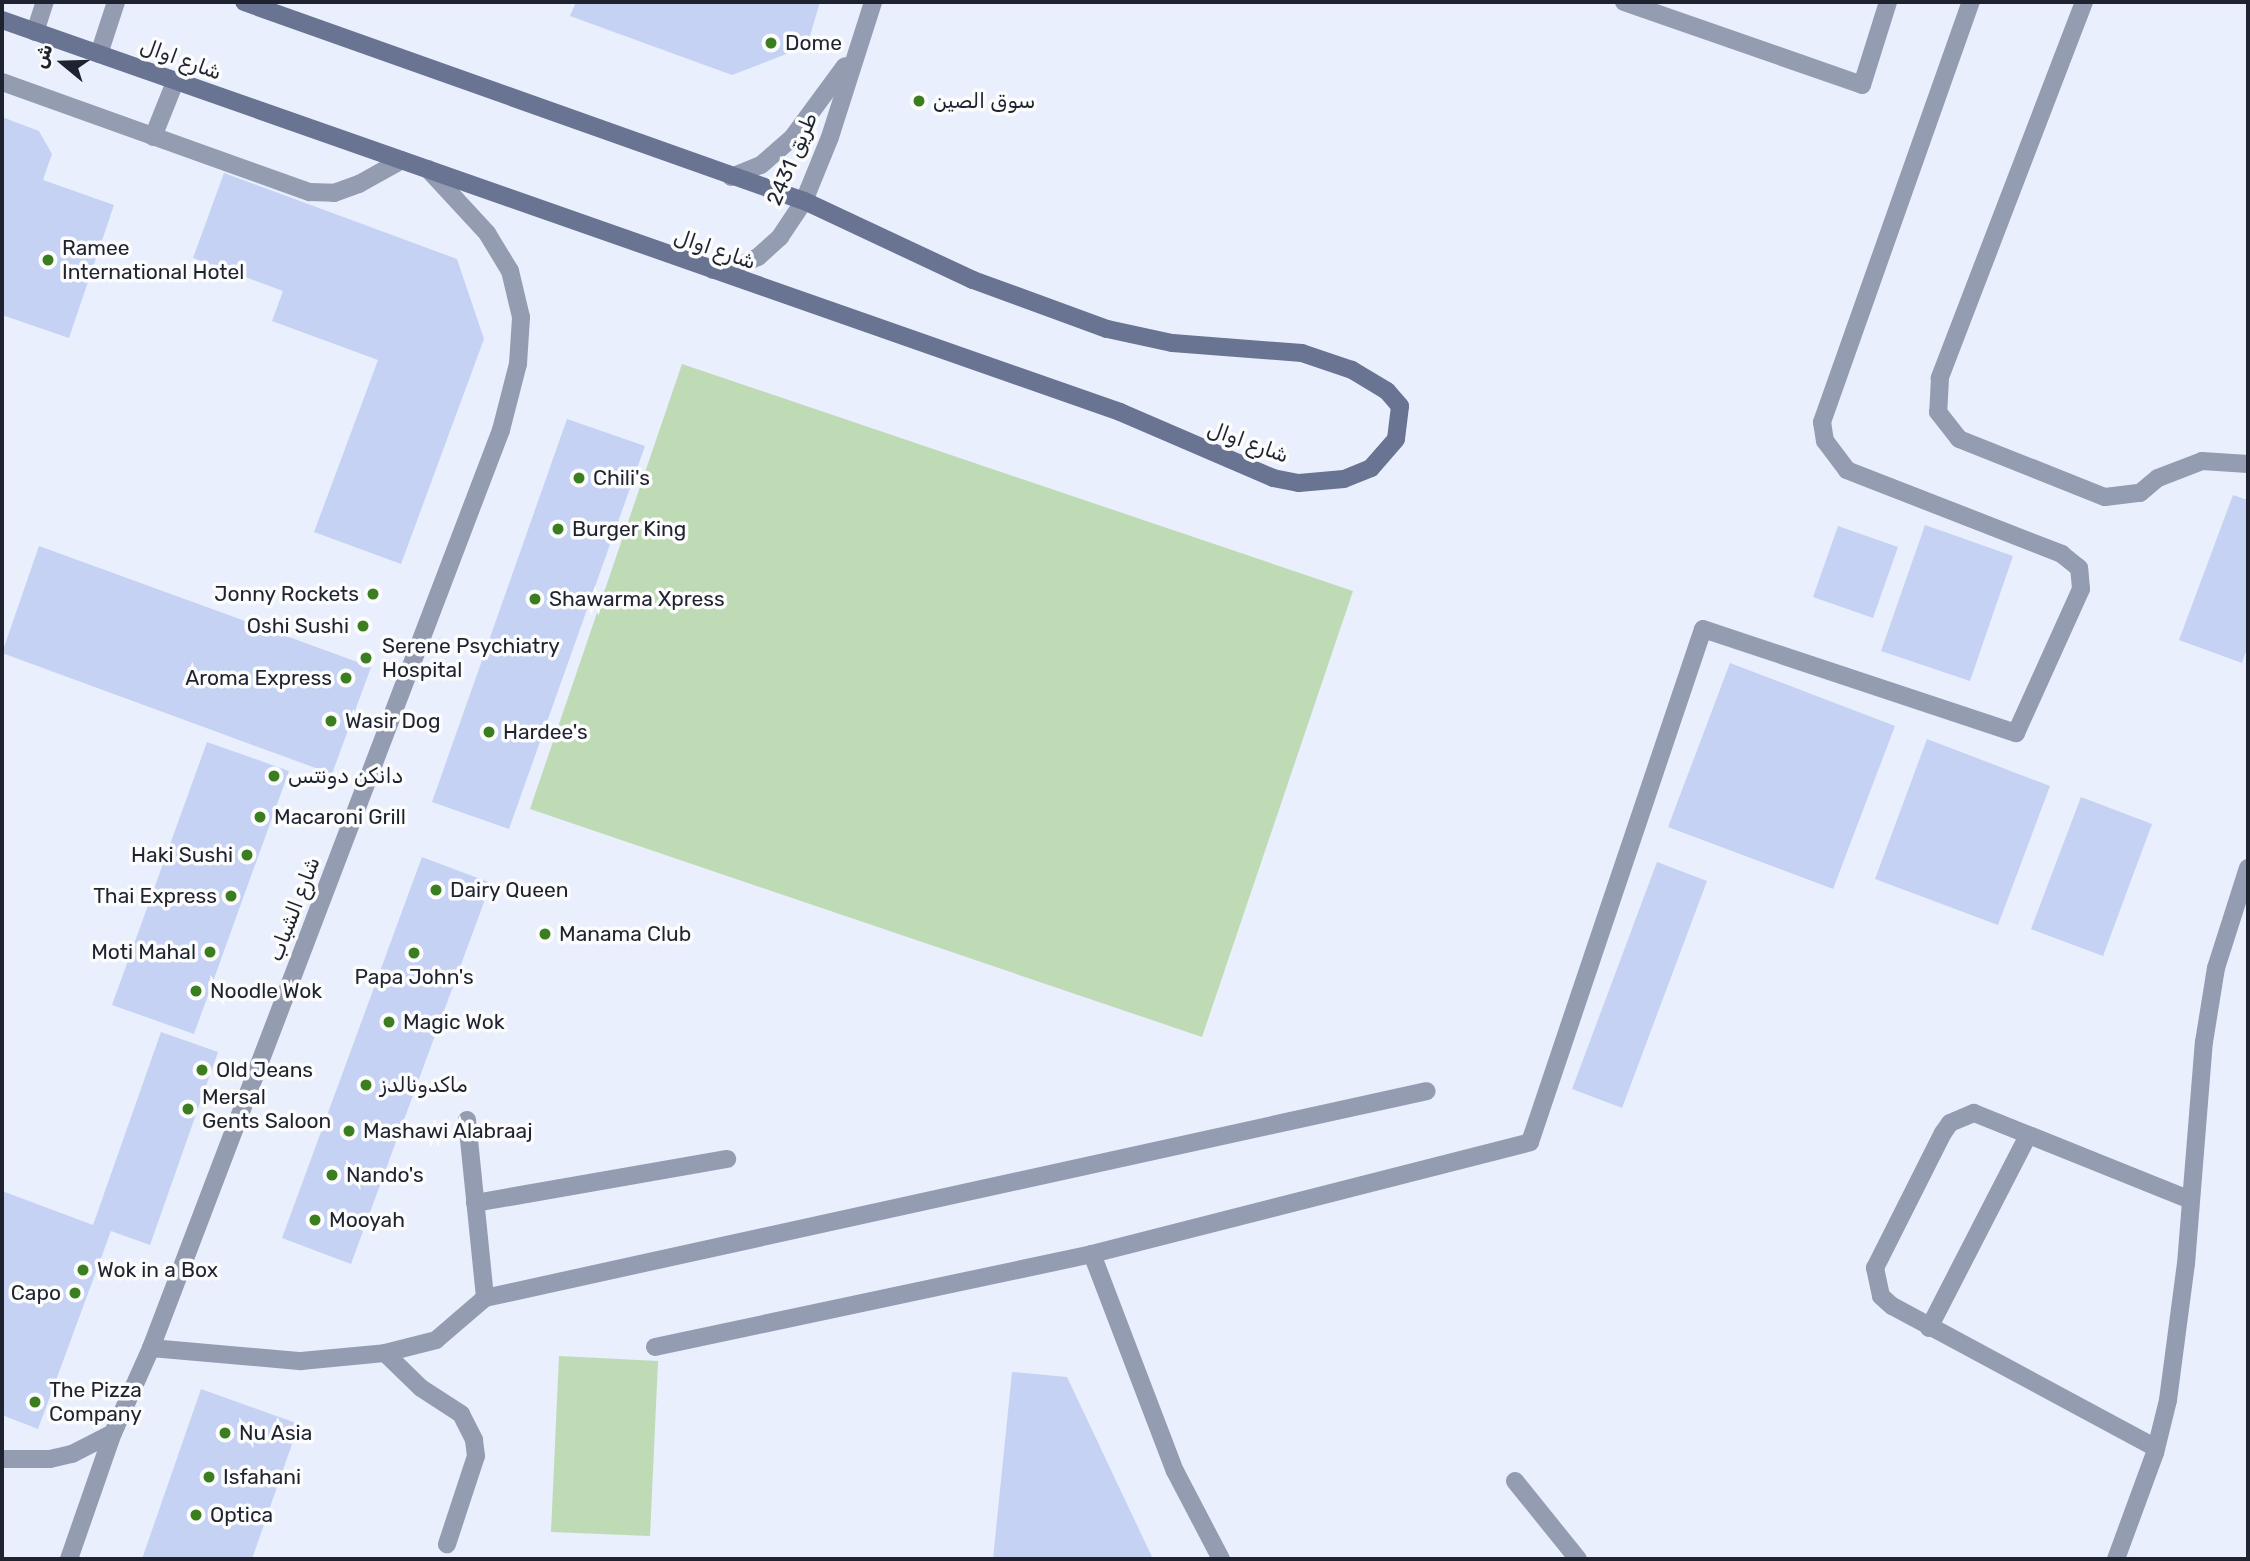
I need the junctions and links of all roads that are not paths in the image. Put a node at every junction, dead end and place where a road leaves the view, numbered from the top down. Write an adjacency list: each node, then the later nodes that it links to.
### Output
1 (45, 2): 10 (street)
2 (116, 2): 11 (street)
3 (244, 2): 18 (main road, شارع اوال)
4 (873, 2): 12 (street, طريق 2431)
5 (1624, 2): 6 (street)
6 (1888, 2)
7 (1970, 2): 30 (street)
8 (2084, 2): 21 (street)
9 (2, 20): 10 (main road, شارع اوال)
10 (35, 32): 11 (main road, شارع اوال)
11 (99, 54): 14 (main road, شارع اوال)
12 (853, 55): 18 (street, طريق 2431); 19 (street, طريق 2431)
13 (2, 82): 15 (street)
14 (175, 82): 15 (street); 16 (main road, شارع اوال)
15 (153, 136): 16 (street)
16 (402, 160): 17 (main road, شارع اوال)
17 (428, 169): 20 (main road, شارع اوال); 34 (street, شارع الشباب)
18 (730, 177): 19 (main road, شارع اوال)
19 (804, 201): 20 (street, طريق 2431); 20 (main road, شارع اوال)
20 (706, 271)
21 (2248, 464)
22 (2248, 868): 23 (street)
23 (2243, 898): 28 (street)
24 (1427, 1091): 31 (street)
25 (467, 1120): 29 (street)
26 (2028, 1135): 28 (street); 32 (street); 32 (street)
27 (727, 1159): 29 (street)
28 (2190, 1199): 37 (street)
29 (475, 1203): 31 (street)
30 (1092, 1254): 33 (street); 42 (street)
31 (485, 1298): 35 (street)
32 (1929, 1328): 37 (street)
33 (655, 1347)
34 (151, 1349): 35 (street); 36 (street, شارع الشباب)
35 (385, 1353): 40 (street)
36 (113, 1433): 38 (street); 41 (street, شارع الشباب)
37 (2156, 1448): 44 (street)
38 (2, 1459)
39 (1515, 1481): 43 (street)
40 (447, 1544)
41 (69, 1559)
42 (1221, 1559)
43 (1578, 1559)
44 (2116, 1559)

